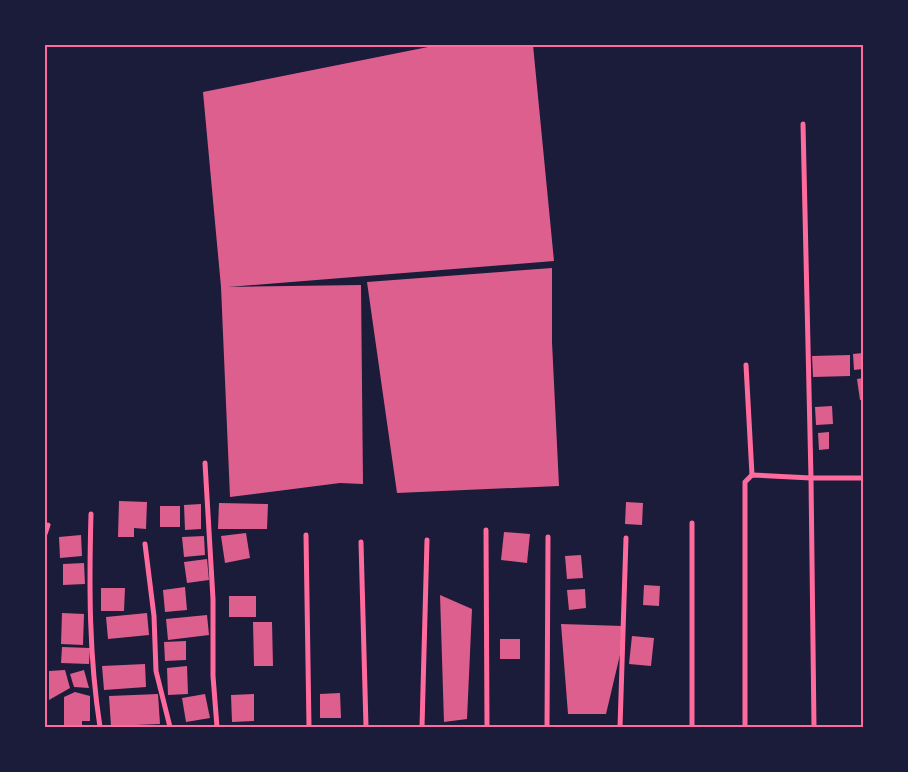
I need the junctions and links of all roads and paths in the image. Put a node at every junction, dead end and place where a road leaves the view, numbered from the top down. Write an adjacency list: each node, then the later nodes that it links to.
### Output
1 (803, 124): 5 (street)
2 (746, 365): 4 (street)
3 (205, 463): 20 (street)
4 (752, 475): 5 (street); 28 (street)
5 (811, 478): 6 (street); 29 (street)
6 (863, 478)
7 (91, 514): 18 (street)
8 (692, 523): 27 (street)
9 (48, 525): 11 (street)
10 (486, 530): 24 (street)
11 (45, 534)
12 (306, 536): 21 (street)
13 (548, 537): 25 (street)
14 (626, 538): 26 (street)
15 (427, 540): 23 (street)
16 (361, 542): 22 (street)
17 (146, 544): 19 (street)
18 (100, 727)
19 (170, 727)
20 (217, 727)
21 (309, 727)
22 (366, 727)
23 (422, 727)
24 (487, 727)
25 (547, 727)
26 (620, 727)
27 (692, 727)
28 (745, 727)
29 (814, 727)

